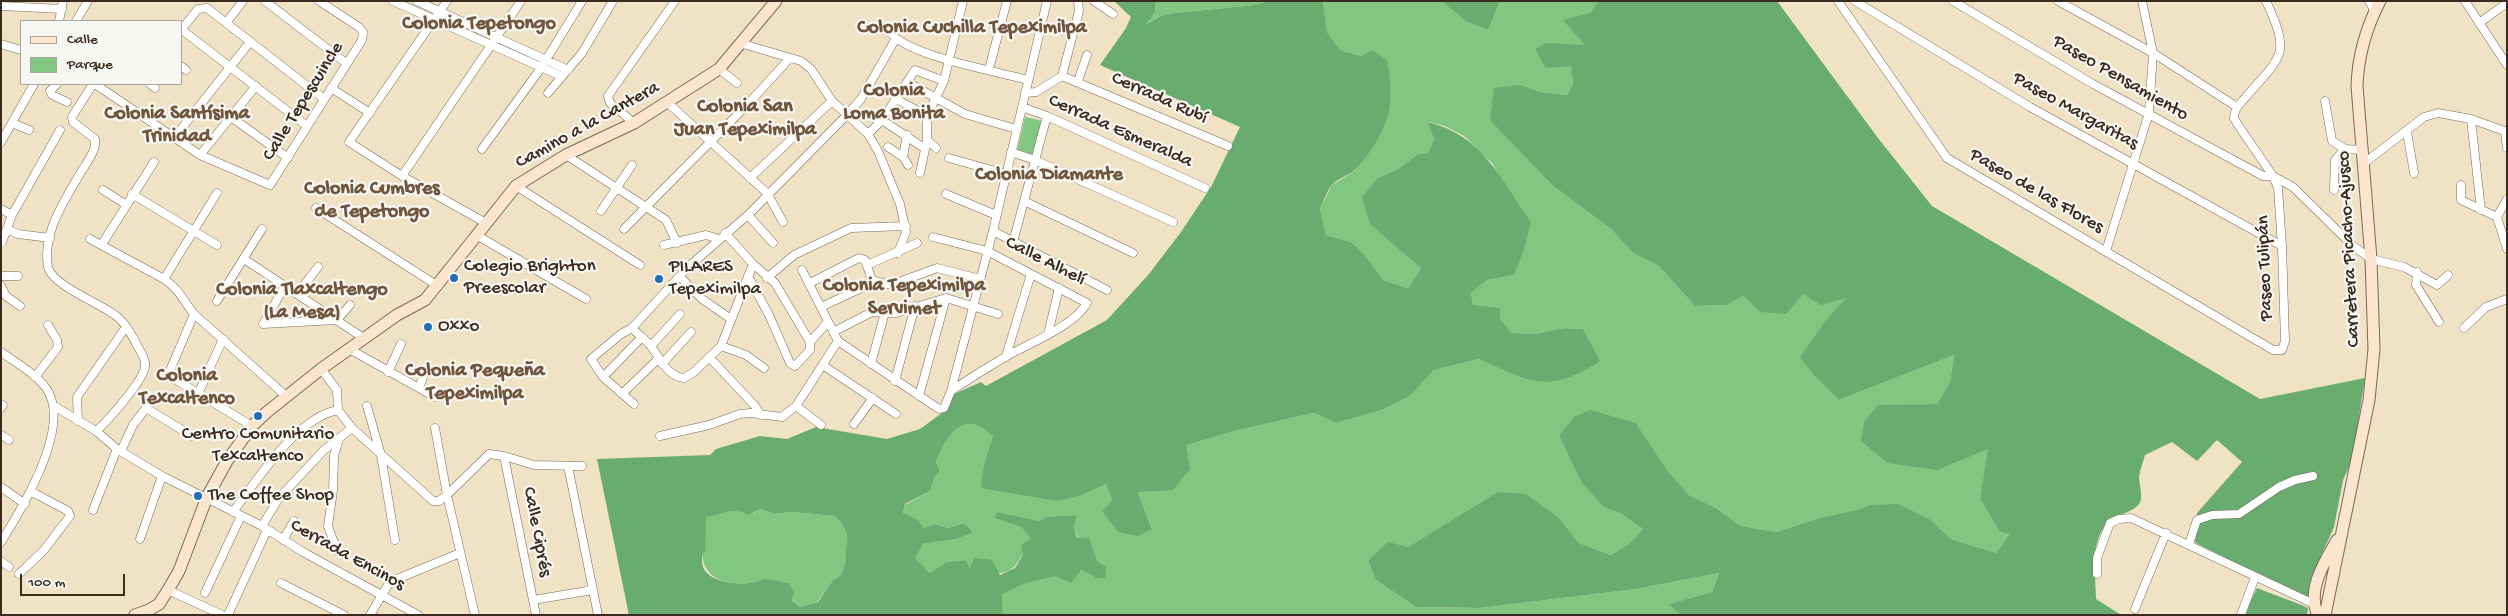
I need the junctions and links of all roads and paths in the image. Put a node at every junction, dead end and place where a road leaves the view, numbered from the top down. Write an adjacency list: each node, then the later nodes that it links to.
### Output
1 (88, 1): 33 (street)
2 (243, 1): 34 (street)
3 (265, 1): 50 (street)
4 (320, 1): 50 (street, Calle Tepescuincle)
5 (393, 1): 26 (street)
6 (417, 1): 31 (street)
7 (447, 1): 31 (street)
8 (521, 1): 41 (street)
9 (582, 1): 51 (street)
10 (613, 1): 54 (street)
11 (675, 1): 89 (street)
12 (776, 1): 43 (street, Camino a la Cantera)
13 (964, 1): 48 (street)
14 (1007, 1): 55 (street)
15 (1047, 1): 58 (street)
16 (1078, 1): 57 (street)
17 (1094, 1): 30 (street)
18 (1838, 1): 175 (street, Paseo de las Flores)
19 (1855, 1): 117 (street, Paseo Margaritas)
20 (1953, 1): 81 (street, Paseo Pensamiento)
21 (2058, 1): 45 (street)
22 (2142, 1): 45 (street)
23 (2465, 1): 35 (street)
24 (2267, 2): 78 (street)
25 (2507, 3): 35 (street)
26 (409, 4): 31 (street)
27 (63, 5): 29 (street); 32 (street)
28 (2374, 5): 108 (street, Carretera Picacho-Ajusco)
29 (1, 6)
30 (1113, 14)
31 (437, 16): 41 (street); 80 (street)
32 (59, 20)
33 (77, 20)
34 (226, 23): 37 (street); 40 (street)
35 (2479, 24): 49 (street)
36 (875, 28): 39 (street)
37 (182, 29)
38 (182, 31): 52 (street)
39 (895, 40): 48 (street); 82 (street)
40 (250, 42): 52 (street); 72 (street)
41 (494, 42): 51 (street); 124 (street)
42 (1, 44): 44 (street)
43 (743, 44): 47 (street); 53 (street, Camino a la Cantera)
44 (20, 50)
45 (2153, 54): 78 (street); 81 (street)
46 (1087, 55): 60 (street)
47 (790, 58): 73 (street); 100 (street)
48 (950, 60): 55 (street); 59 (street)
49 (2506, 62)
50 (346, 63): 68 (street, Calle Tepescuincle)
51 (542, 64): 54 (street); 56 (street); 106 (street)
52 (230, 67): 67 (street); 98 (street)
53 (720, 69): 62 (street); 77 (street, Camino a la Cantera)
54 (568, 70): 56 (street)
55 (989, 70): 58 (street)
56 (561, 76): 69 (street)
57 (1062, 76): 60 (street, Cerrada Rubí); 70 (street)
58 (1028, 80): 70 (street)
59 (944, 81): 61 (street); 71 (street)
60 (1078, 81): 102 (street, Cerrada Rubí)
61 (907, 82): 71 (street); 74 (street)
62 (737, 83)
63 (33, 85): 88 (street)
64 (56, 85): 76 (street)
65 (93, 85): 161 (street)
66 (95, 85): 98 (street)
67 (256, 86): 85 (street); 90 (street)
68 (331, 88): 72 (street, Calle Tepescuincle); 80 (street)
69 (548, 93)
70 (1026, 93): 79 (street)
71 (936, 98): 83 (street); 91 (street)
72 (324, 99): 90 (street, Calle Tepescuincle)
73 (832, 100): 82 (street); 126 (street)
74 (896, 100): 83 (street); 87 (street)
75 (2325, 101): 107 (street)
76 (67, 102)
77 (668, 103): 89 (street, Camino a la Cantera); 100 (street)
78 (2237, 107): 125 (street)
79 (1022, 108): 84 (street, Cerrada Esmeralda); 91 (street)
80 (370, 112): 124 (street)
81 (2149, 113): 117 (street); 125 (street, Paseo Pensamiento)
82 (846, 116): 96 (street); 134 (street)
83 (927, 116): 101 (street)
84 (1047, 116): 115 (street); 130 (street, Cerrada Esmeralda)
85 (231, 117): 110 (street); 113 (street)
86 (2471, 119): 94 (street); 95 (street); 144 (street)
87 (882, 120): 96 (street); 97 (street)
88 (12, 122): 92 (street); 99 (street)
89 (634, 123): 111 (street, Camino a la Cantera)
90 (307, 126): 113 (street, Calle Tepescuincle)
91 (1016, 129): 109 (street)
92 (29, 130)
93 (60, 130): 145 (street)
94 (2407, 132): 118 (street); 122 (street)
95 (2506, 132): 105 (street)
96 (868, 134): 152 (street)
97 (907, 135): 101 (street); 112 (street)
98 (174, 138): 110 (street)
99 (1, 142)
100 (710, 143): 126 (street); 140 (street)
101 (926, 144): 104 (street); 121 (street)
102 (1228, 146)
103 (888, 147): 112 (street)
104 (936, 148)
105 (2507, 148)
106 (482, 149)
107 (2345, 149): 108 (street); 132 (street)
108 (2362, 150): 118 (street, Carretera Picacho-Ajusco)
109 (1011, 152): 115 (street); 123 (street)
110 (200, 155): 113 (street, Calle Tepescuincle)
111 (566, 155): 128 (street, Camino a la Cantera); 129 (street)
112 (903, 157): 120 (street)
113 (288, 158)
114 (949, 158): 123 (street)
115 (1035, 160): 138 (street); 150 (street)
116 (154, 162): 135 (street)
117 (2133, 163): 172 (street, Paseo Margaritas); 175 (street)
118 (2363, 164): 180 (street, Carretera Picacho-Ajusco)
119 (632, 165): 129 (street)
120 (908, 165)
121 (920, 173)
122 (2414, 173)
123 (1006, 174): 147 (street)
124 (402, 176): 151 (street)
125 (2273, 176): 172 (street, Paseo Tulipán); 180 (street)
126 (750, 178): 134 (street)
127 (2460, 185): 144 (street)
128 (516, 186): 151 (street, Camino a la Cantera); 183 (street)
129 (616, 188): 140 (street); 143 (street)
130 (1205, 188)
131 (103, 190): 139 (street)
132 (2334, 190)
133 (217, 193): 156 (street)
134 (767, 193): 146 (street); 149 (street)
135 (132, 194): 139 (street); 156 (street)
136 (946, 194): 147 (street)
137 (2507, 200): 148 (street)
138 (1024, 201): 165 (street); 177 (street)
139 (125, 204): 169 (street)
140 (648, 206): 155 (street); 166 (street)
141 (316, 208): 199 (street)
142 (1, 209): 145 (street)
143 (601, 210)
144 (2481, 210): 148 (street)
145 (12, 215): 153 (street)
146 (748, 215): 158 (street); 167 (street)
147 (996, 215): 157 (street)
148 (2497, 217): 173 (street)
149 (784, 222)
150 (1173, 222)
151 (486, 223): 159 (street, Camino a la Cantera)
152 (906, 226): 176 (street); 178 (street)
153 (7, 229): 161 (street); 164 (street)
154 (262, 229): 179 (street)
155 (624, 229)
156 (193, 231): 170 (street); 193 (street)
157 (993, 231): 165 (street); 174 (street)
158 (726, 233): 163 (street); 181 (street)
159 (478, 236): 199 (street, Camino a la Cantera); 204 (street)
160 (933, 237): 174 (street, Calle Alhelí)
161 (50, 238): 221 (street)
162 (90, 239): 169 (street)
163 (719, 239): 166 (street); 191 (street)
164 (2, 242)
165 (1012, 242): 201 (street)
166 (677, 243): 171 (street)
167 (773, 243)
168 (917, 243): 176 (street)
169 (102, 244): 193 (street)
170 (217, 245)
171 (664, 245)
172 (2282, 246): 236 (street, Paseo Tulipán)
173 (2507, 249)
174 (987, 251): 186 (street, Calle Alhelí); 194 (street)
175 (2106, 251): 236 (street, Paseo de las Flores)
176 (898, 253): 182 (street)
177 (1133, 253)
178 (794, 255): 192 (street); 196 (street)
179 (244, 259): 198 (street); 206 (street)
180 (2371, 259): 185 (street); 293 (street, Carretera Picacho-Ajusco)
181 (753, 264): 190 (street); 192 (street)
182 (867, 265): 195 (street); 196 (street)
183 (640, 266)
184 (318, 267): 202 (street)
185 (2417, 272): 187 (street); 219 (street)
186 (1031, 274): 200 (street, Calle Alhelí); 238 (street)
187 (2448, 275)
188 (1, 276): 189 (street)
189 (18, 276)
190 (748, 276): 216 (street); 231 (street)
191 (680, 277): 216 (street); 222 (street)
192 (767, 278): 231 (street)
193 (164, 279): 213 (street)
194 (980, 279): 195 (street); 210 (street)
195 (872, 280): 211 (street)
196 (810, 283): 211 (street)
197 (1, 286): 208 (street)
198 (285, 286): 202 (street); 217 (street)
199 (438, 286): 229 (street, Camino a la Cantera)
200 (1059, 288): 226 (street); 226 (street, Calle Alhelí)
201 (1107, 290)
202 (297, 294): 217 (street)
203 (946, 298): 209 (street); 210 (street); 255 (street)
204 (586, 299)
205 (2507, 299): 223 (street)
206 (217, 301)
207 (350, 305): 217 (street)
208 (20, 306)
209 (915, 306): 212 (street); 249 (street)
210 (973, 306): 215 (street); 251 (street)
211 (821, 307): 218 (street)
212 (885, 312): 225 (street); 241 (street)
213 (194, 314): 228 (street); 252 (street)
214 (680, 314): 233 (street)
215 (998, 314)
216 (731, 319): 234 (street)
217 (337, 320): 229 (street)
218 (828, 322): 225 (street); 231 (street)
219 (2439, 322)
220 (48, 325): 247 (street)
221 (126, 327): 265 (street); 271 (street)
222 (632, 328): 227 (street); 248 (street)
223 (2464, 328)
224 (691, 332): 240 (street)
225 (833, 332): 230 (street)
226 (1048, 334): 238 (street)
227 (641, 338): 233 (street); 248 (street)
228 (222, 339): 252 (street); 254 (street)
229 (365, 339): 235 (street, Camino a la Cantera)
230 (838, 341): 241 (street); 242 (street)
231 (810, 342)
232 (401, 344): 245 (street)
233 (651, 346): 240 (street)
234 (721, 346): 239 (street); 243 (street)
235 (351, 350): 244 (street, Camino a la Cantera); 245 (street)
236 (2273, 350)
237 (1, 352): 247 (street)
238 (1006, 356): 251 (street)
239 (709, 357): 240 (street); 264 (street)
240 (660, 362): 253 (street)
241 (871, 364): 249 (street)
242 (824, 366): 257 (street); 261 (street)
243 (764, 368)
244 (321, 369): 254 (street, Camino a la Cantera); 262 (street)
245 (388, 372): 250 (street)
246 (424, 375): 250 (street)
247 (35, 377): 259 (street)
248 (603, 377): 253 (street)
249 (895, 381): 255 (street)
250 (419, 388): 256 (street)
251 (951, 391): 255 (street)
252 (198, 394): 268 (street)
253 (622, 394): 258 (street)
254 (286, 396): 268 (street, Camino a la Cantera)
255 (919, 396)
256 (435, 397)
257 (872, 398): 263 (street); 267 (street)
258 (634, 404)
259 (54, 406): 265 (street, Cerrada Encinos); 285 (street)
260 (367, 406): 278 (street)
261 (796, 406): 264 (street); 266 (street)
262 (338, 410): 269 (street); 290 (street)
263 (896, 414)
264 (761, 415): 274 (street)
265 (78, 421): 271 (street, Cerrada Encinos)
266 (821, 424)
267 (854, 424)
268 (252, 426): 287 (street, Camino a la Cantera)
269 (352, 428): 275 (street); 278 (street)
270 (435, 428): 286 (street)
271 (96, 431): 277 (street, Cerrada Encinos)
272 (1, 435): 276 (street)
273 (192, 436): 277 (street)
274 (660, 436)
275 (339, 439): 292 (street); 300 (street)
276 (9, 440)
277 (119, 450): 282 (street, Cerrada Encinos); 289 (street)
278 (381, 455): 286 (street); 297 (street)
279 (504, 456): 280 (street); 286 (street); 312 (street, Calle Ciprés)
280 (568, 466): 281 (street); 309 (street)
281 (582, 466)
282 (162, 476): 287 (street, Cerrada Encinos); 295 (street)
283 (2314, 476): 299 (street)
284 (1, 487): 288 (street)
285 (32, 492): 288 (street); 304 (street)
286 (447, 495): 301 (street)
287 (207, 497): 290 (street, Cerrada Encinos); 308 (street, Camino a la Cantera)
288 (25, 504): 298 (street)
289 (93, 510)
290 (237, 514): 292 (street, Cerrada Encinos); 310 (street)
291 (294, 520): 296 (street)
292 (265, 528): 296 (street, Cerrada Encinos); 317 (street)
293 (2342, 529): 314 (street); 325 (street, Carretera Picacho-Ajusco)
294 (2166, 533): 299 (street); 305 (street); 313 (street)
295 (140, 539)
296 (283, 540): 311 (street, Cerrada Encinos)
297 (395, 540)
298 (1, 542)
299 (2189, 544): 306 (street)
300 (337, 551)
301 (460, 552): 311 (street); 321 (street)
302 (1, 561): 303 (street)
303 (9, 567)
304 (19, 574)
305 (2097, 574)
306 (2255, 577): 314 (street); 324 (street)
307 (281, 582): 318 (street)
308 (168, 590): 315 (street, Camino a la Cantera); 316 (street)
309 (593, 590): 312 (street); 323 (street)
310 (205, 593)
311 (381, 595): 319 (street); 320 (street, Cerrada Encinos)
312 (533, 600): 322 (street, Calle Ciprés)
313 (2135, 609)
314 (2316, 609)
315 (136, 615)
316 (222, 615)
317 (228, 615)
318 (344, 615)
319 (370, 615)
320 (418, 615)
321 (475, 615)
322 (536, 615)
323 (598, 615)
324 (2241, 615)
325 (2325, 615)

